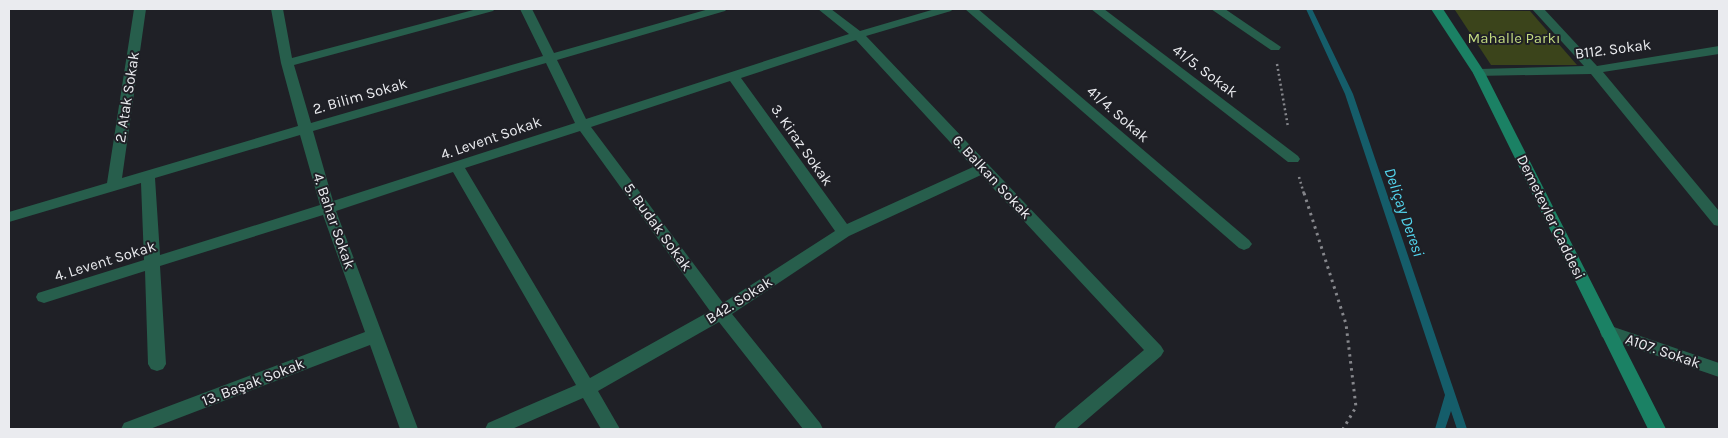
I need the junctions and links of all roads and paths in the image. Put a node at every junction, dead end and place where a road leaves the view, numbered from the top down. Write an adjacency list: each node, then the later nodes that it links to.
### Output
1 (140, 9): 27 (street, 2. Atak Sokak)
2 (277, 9): 17 (street, 4. Bahar Sokak)
3 (489, 9): 17 (street)
4 (526, 9): 16 (street, 5. Budak Sokak)
5 (721, 9): 16 (street, 2. Bilim Sokak)
6 (824, 9): 13 (street, 6. Balkan Sokak)
7 (947, 9): 13 (street, 4. Levent Sokak)
8 (971, 9): 32 (street, 41/4. Sokak)
9 (1097, 9): 23 (street, 41/5. Sokak)
10 (1217, 9): 14 (street)
11 (1437, 9): 19 (main road, Demetevler Caddesi)
12 (1538, 9): 18 (street)
13 (858, 35): 20 (street, 4. Levent Sokak); 25 (street, 6. Balkan Sokak)
14 (1275, 47): 23 (path)
15 (1719, 50): 18 (street, B112. Sokak)
16 (551, 58): 21 (street, 5. Budak Sokak); 22 (street, 2. Bilim Sokak)
17 (287, 63): 22 (street, 4. Bahar Sokak)
18 (1594, 70): 19 (street, B112. Sokak); 30 (street)
19 (1479, 73): 36 (main road, Demetevler Caddesi)
20 (733, 76): 21 (street, 4. Levent Sokak); 31 (street, 3. Kiraz Sokak)
21 (582, 124): 24 (street, 4. Levent Sokak); 35 (street, 5. Budak Sokak)
22 (304, 129): 26 (street, 2. Bilim Sokak); 28 (street, 4. Bahar Sokak)
23 (1293, 159): 47 (path)
24 (457, 167): 28 (street, 4. Levent Sokak); 40 (street)
25 (982, 168): 31 (street, B42. Sokak); 46 (street, 6. Balkan Sokak)
26 (148, 176): 27 (street, 2. Bilim Sokak); 33 (street)
27 (114, 185): 29 (street, 2. Bilim Sokak)
28 (328, 208): 33 (street, 4. Levent Sokak); 37 (street, 4. Bahar Sokak)
29 (9, 217)
30 (1719, 221)
31 (844, 232): 35 (street, B42. Sokak)
32 (1244, 244)
33 (153, 263): 34 (street, 4. Levent Sokak); 38 (street)
34 (44, 297)
35 (721, 313): 40 (street, B42. Sokak); 45 (street, 5. Budak Sokak)
36 (1608, 332): 39 (street, A107. Sokak); 48 (main road, Demetevler Caddesi)
37 (376, 335): 41 (street, 13. Başak Sokak); 42 (street, 4. Bahar Sokak)
38 (157, 364)
39 (1719, 370)
40 (587, 388): 43 (street, B42. Sokak); 44 (street)
41 (130, 429)
42 (409, 429)
43 (494, 429)
44 (611, 429)
45 (814, 429)
46 (1063, 429)
47 (1343, 429)
48 (1657, 429)

